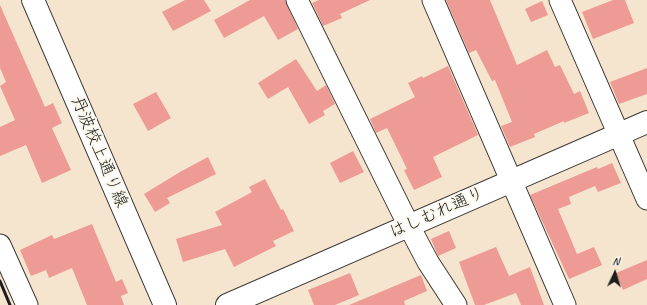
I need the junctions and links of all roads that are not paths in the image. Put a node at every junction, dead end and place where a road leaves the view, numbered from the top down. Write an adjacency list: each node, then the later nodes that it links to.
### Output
1 (33, 0): 12 (street, 丹波校上通り線)
2 (298, 0): 9 (street)
3 (433, 0): 7 (street)
4 (560, 0): 6 (street)
5 (647, 122): 6 (street, はしむれ通り)
6 (619, 134): 7 (street, はしむれ通り); 8 (street)
7 (512, 180): 9 (street, はしむれ通り); 15 (street)
8 (647, 199)
9 (409, 226): 13 (street, はしむれ通り); 14 (street)
10 (0, 245): 11 (street)
11 (27, 305)
12 (165, 305)
13 (227, 305)
14 (456, 305)
15 (565, 305)

